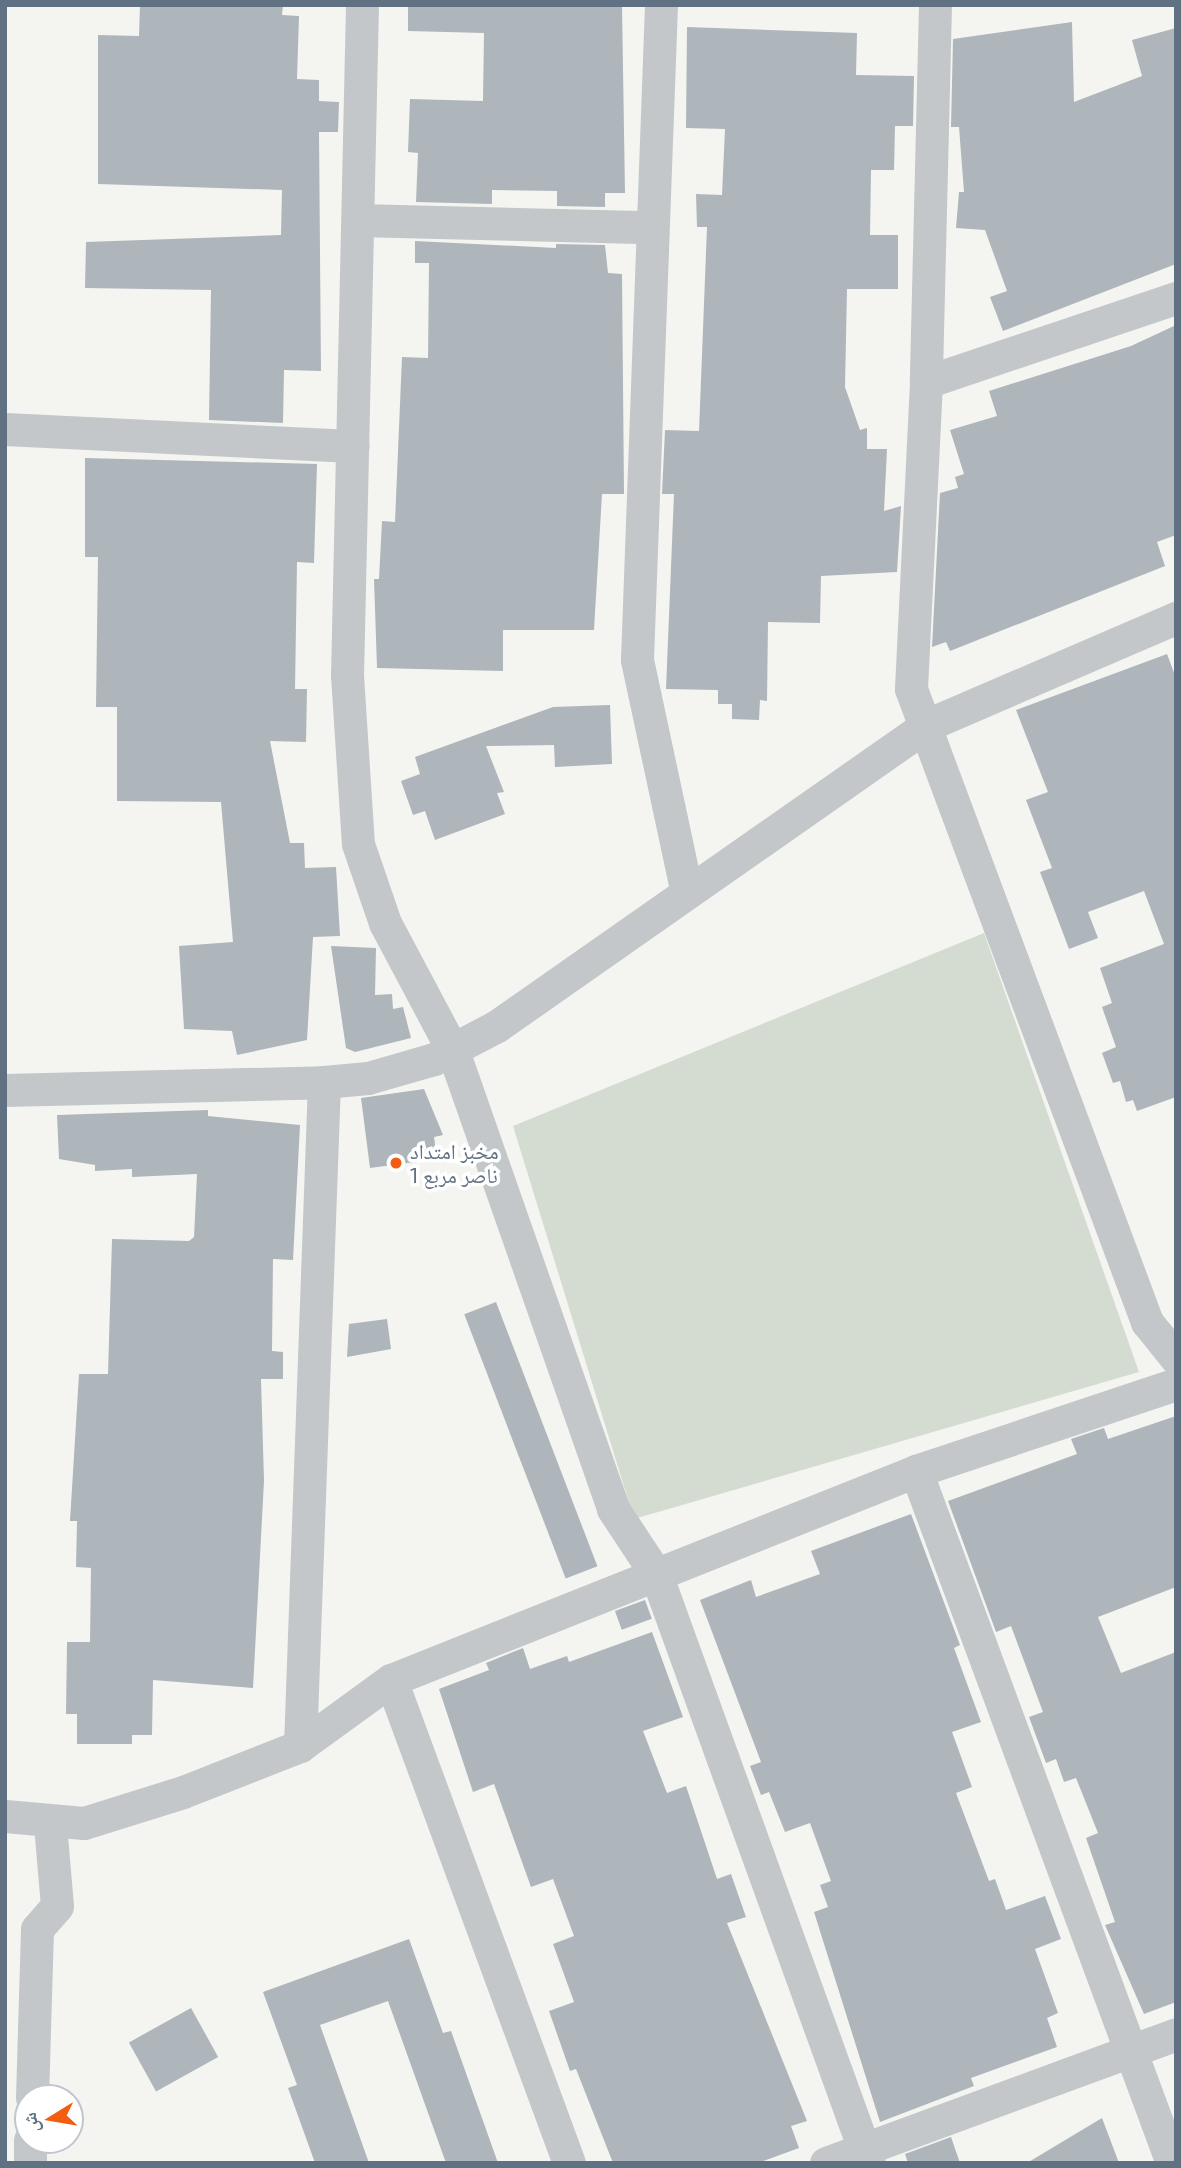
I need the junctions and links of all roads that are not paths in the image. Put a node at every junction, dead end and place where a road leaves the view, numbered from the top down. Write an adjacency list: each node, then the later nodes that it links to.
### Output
1 (362, 5): 4 (street)
2 (662, 5): 5 (street)
3 (934, 5): 7 (street)
4 (358, 220): 5 (street); 9 (street)
5 (650, 227): 12 (street)
6 (1176, 298): 7 (street)
7 (926, 382): 11 (street)
8 (5, 429): 9 (street)
9 (353, 446): 13 (street)
10 (1176, 618): 11 (street)
11 (927, 725): 12 (street); 16 (street)
12 (687, 893): 13 (street)
13 (453, 1051): 14 (street); 19 (street)
14 (324, 1083): 15 (street); 21 (street)
15 (5, 1090)
16 (1176, 1358)
17 (1176, 1384): 18 (street)
18 (916, 1471): 19 (street); 25 (street)
19 (656, 1574): 20 (street); 27 (street)
20 (391, 1679): 21 (street); 28 (street)
21 (300, 1746): 23 (street)
22 (5, 1816): 23 (street)
23 (50, 1824): 26 (street)
24 (1176, 2034): 25 (street)
25 (1132, 2050): 27 (street); 30 (street)
26 (32, 2084)
27 (867, 2156): 29 (street)
28 (569, 2163)
29 (826, 2163)
30 (1172, 2163)

